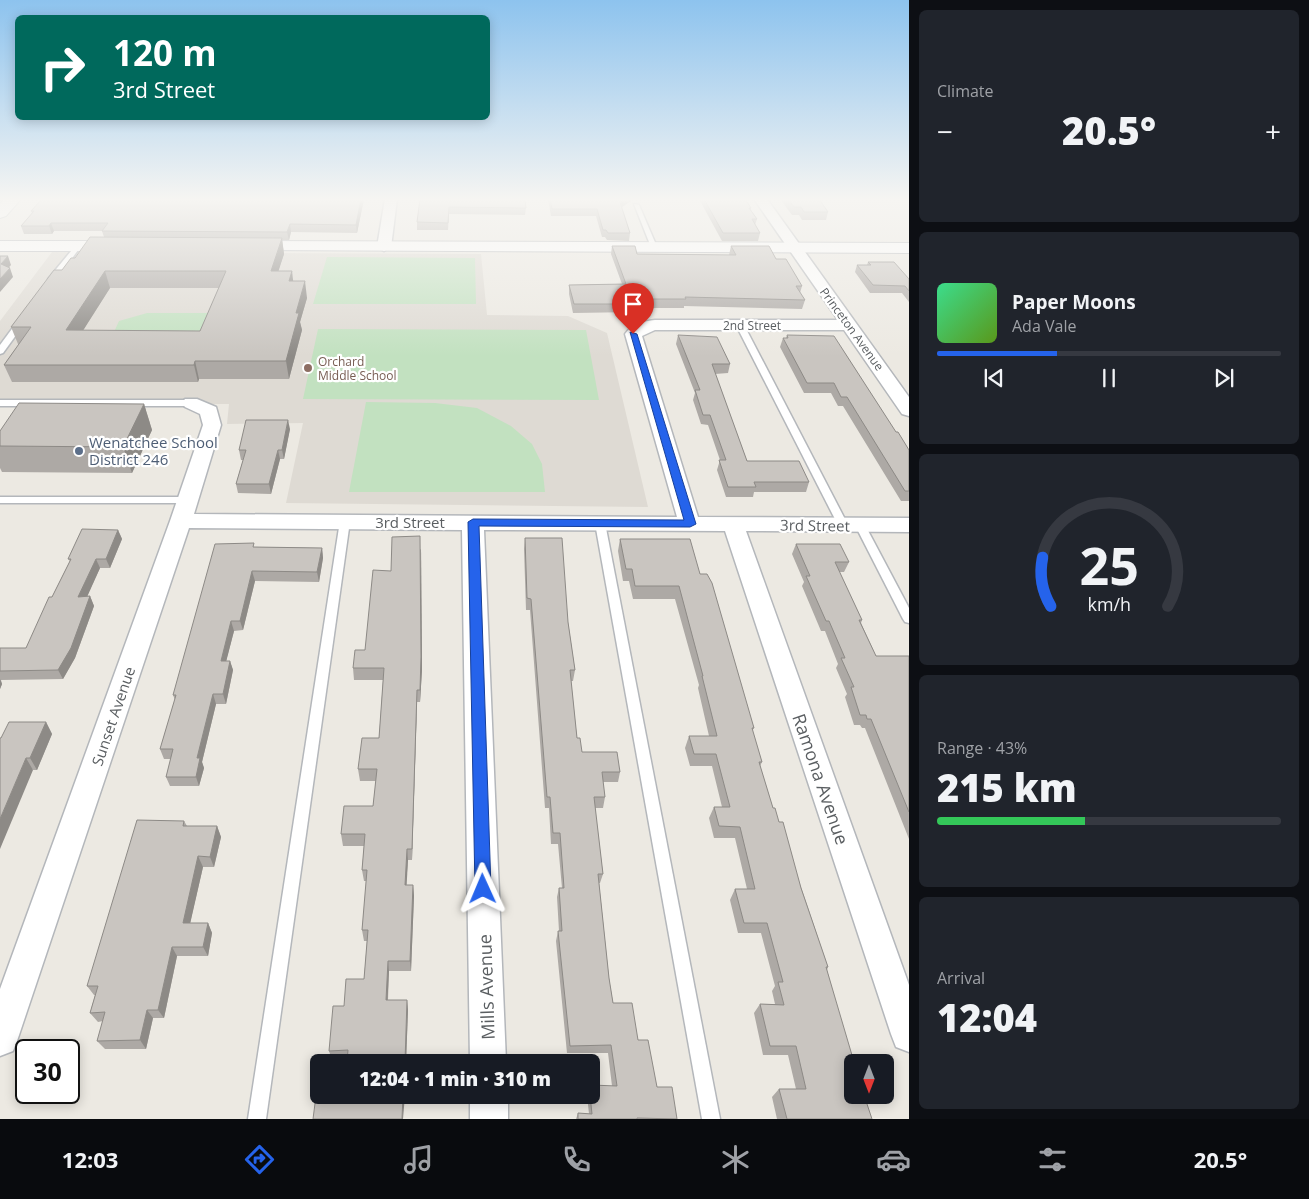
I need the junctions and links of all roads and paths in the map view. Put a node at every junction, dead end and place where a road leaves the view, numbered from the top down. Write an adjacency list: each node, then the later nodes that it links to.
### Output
1 (74, 251): 3 (lane)
2 (797, 251): 6 (street, Princeton Avenue)
3 (44, 291)
4 (28, 314): 7 (lane)
5 (740, 325): 6 (street, 2nd Street); 16 (street, 2nd Street); 18 (lane)
6 (850, 325): 10 (street, Princeton Avenue)
7 (0, 351)
8 (0, 403): 9 (lane)
9 (191, 403): 12 (street, Sunset Avenue)
10 (909, 410)
11 (0, 500): 12 (lane)
12 (185, 510): 13 (street, 3rd Street); 22 (street, Sunset Avenue)
13 (346, 521): 14 (street, 3rd Street); 25 (lane)
14 (473, 522): 15 (street, 3rd Street); 23 (street, Mills Avenue)
15 (600, 523): 16 (street, 3rd Street); 27 (lane)
16 (690, 524): 17 (street, 3rd Street)
17 (732, 524): 18 (street, 3rd Street); 21 (street, Ramona Avenue)
18 (851, 525): 19 (street, 3rd Street); 20 (lane)
19 (909, 525)
20 (909, 619)
21 (909, 1034)
22 (0, 1038)
23 (488, 1054)
24 (489, 1104): 26 (street)
25 (257, 1119)
26 (490, 1119)
27 (711, 1119)

